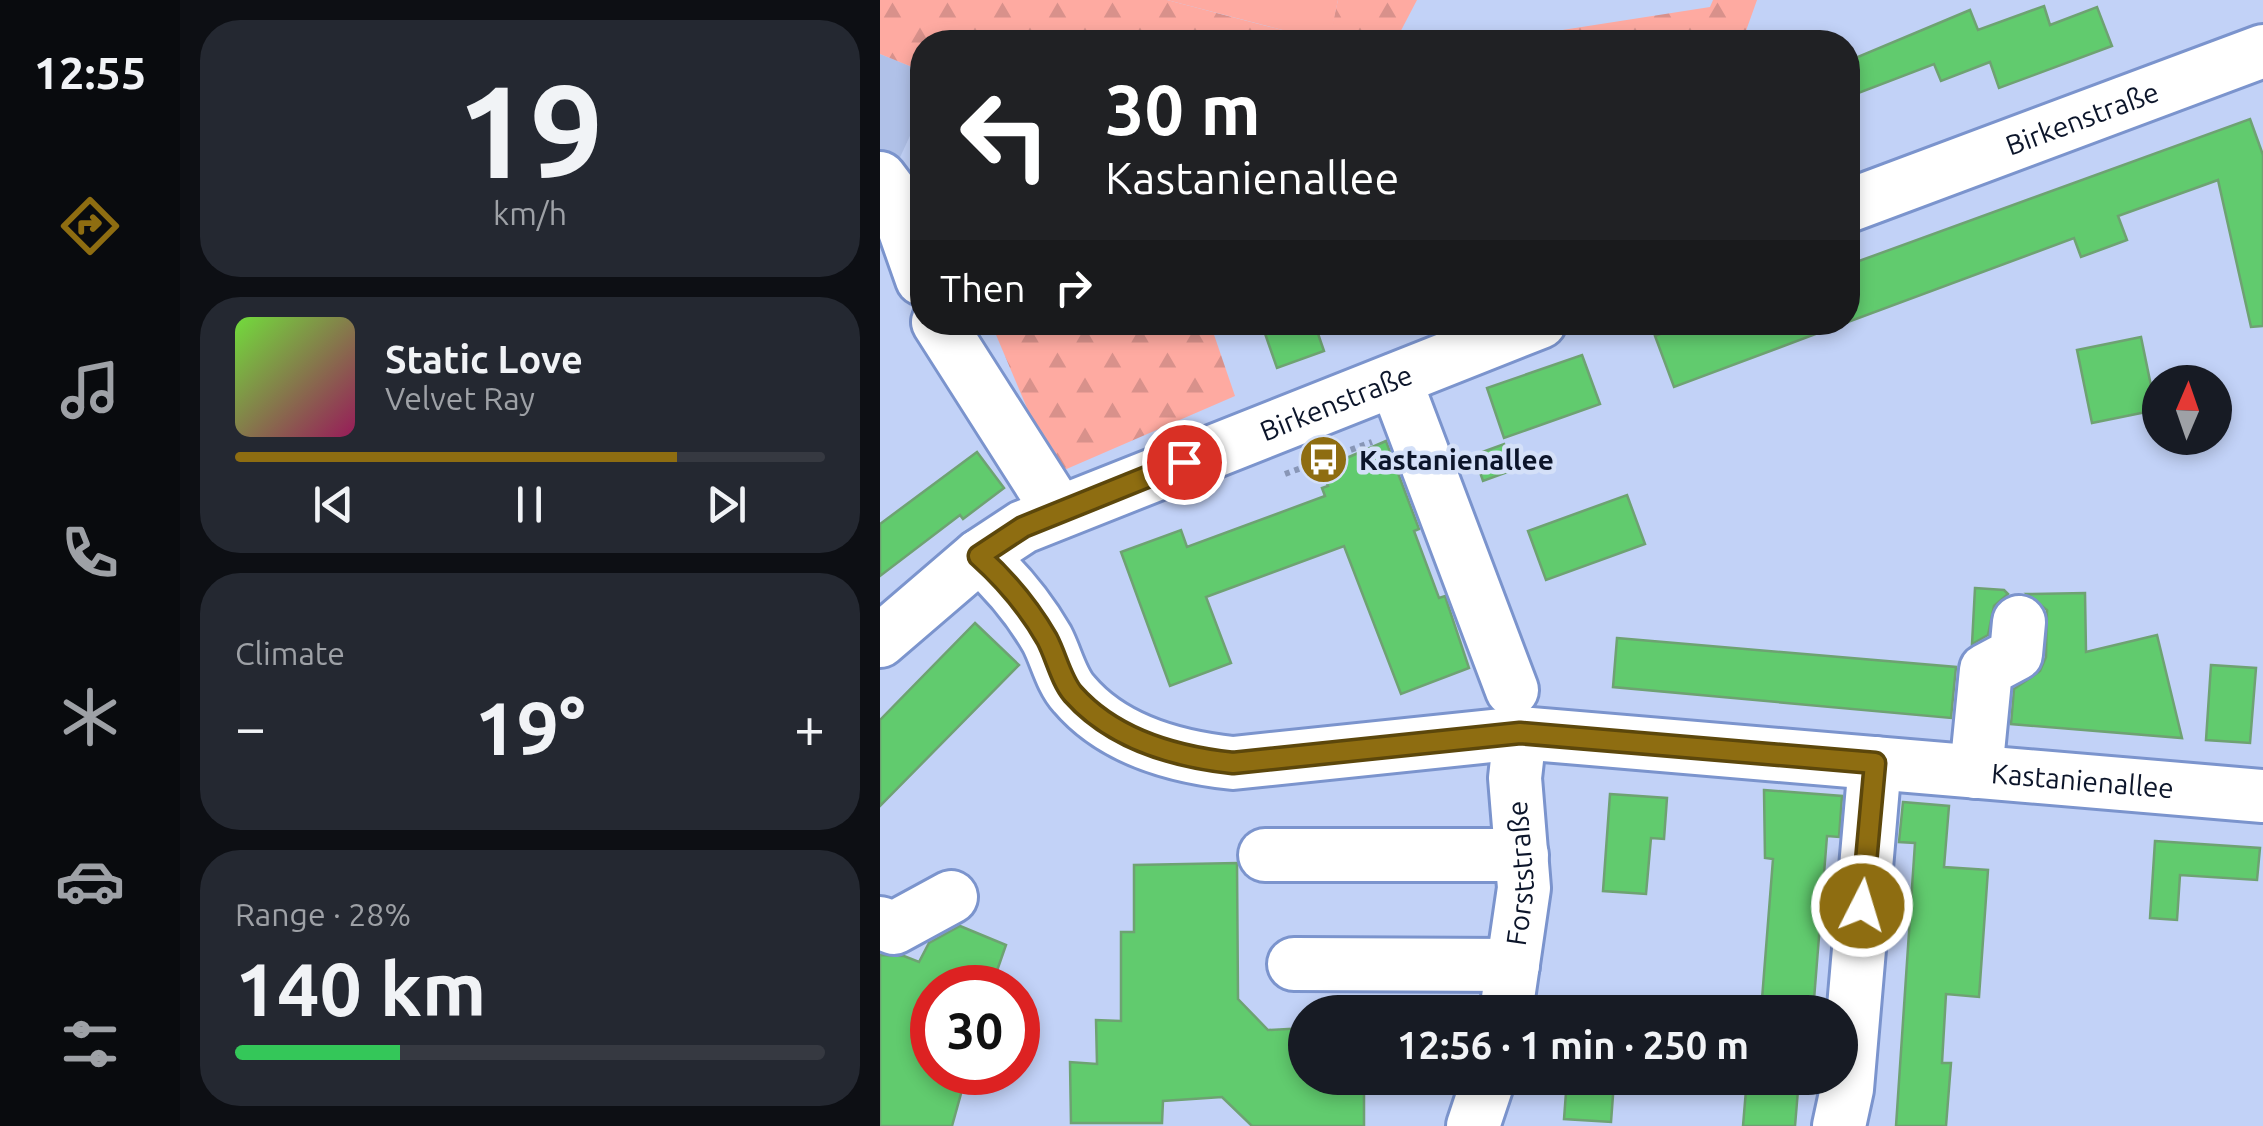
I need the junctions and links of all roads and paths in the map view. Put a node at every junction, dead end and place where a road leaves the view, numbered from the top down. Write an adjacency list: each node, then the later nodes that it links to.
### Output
1 (2263, 51): 3 (street, Birkenstraße)
2 (880, 178): 4 (street)
3 (1860, 202)
4 (910, 246)
5 (946, 335): 10 (street)
6 (1507, 335): 7 (street, Birkenstraße)
7 (1394, 380): 10 (street, Birkenstraße); 14 (street)
8 (1387, 436): 9 (path)
9 (1277, 477)
10 (1059, 512): 11 (street, Birkenstraße)
11 (979, 556): 13 (street, Birkenstraße); 14 (street, Kastanienallee)
12 (2019, 622): 16 (street)
13 (880, 641)
14 (1516, 712): 15 (street, Kastanienallee); 19 (street, Forststraße)
15 (1875, 763): 16 (street, Kastanienallee); 26 (street)
16 (1976, 772): 17 (street, Kastanienallee)
17 (2263, 796)
18 (1264, 855): 19 (street)
19 (1522, 855): 23 (street, Forststraße)
20 (951, 897): 21 (street)
21 (880, 923)
22 (1294, 964): 23 (street)
23 (1510, 989)
24 (1483, 1095): 25 (street)
25 (1473, 1126)
26 (1839, 1126)

